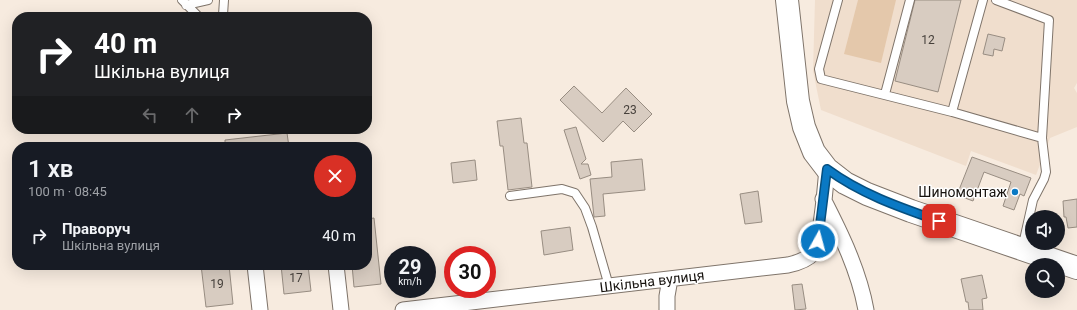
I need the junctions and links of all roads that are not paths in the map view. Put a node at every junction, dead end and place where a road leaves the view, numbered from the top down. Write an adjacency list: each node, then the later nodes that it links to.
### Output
1 (208, 0): 8 (lane)
2 (224, 0): 10 (lane)
3 (787, 0): 14 (street)
4 (838, 0): 11 (lane)
5 (910, 0): 11 (lane)
6 (983, 0): 12 (lane)
7 (996, 0): 13 (lane)
8 (184, 2): 9 (lane)
9 (194, 12)
10 (223, 12)
11 (885, 94): 12 (lane)
12 (952, 112): 13 (lane)
13 (1042, 138): 17 (lane)
14 (827, 169): 16 (street, Шкільна вулиця); 17 (street)
15 (510, 196): 22 (lane)
16 (823, 199): 21 (street, Шкільна вулиця); 27 (street)
17 (1022, 249): 18 (street)
18 (1077, 268)
19 (255, 270): 23 (street)
20 (337, 270): 24 (street)
21 (670, 279): 22 (street, Шкільна вулиця); 26 (street)
22 (609, 286): 25 (street, Шкільна вулиця)
23 (260, 310)
24 (341, 310)
25 (403, 310)
26 (667, 310)
27 (866, 310)

